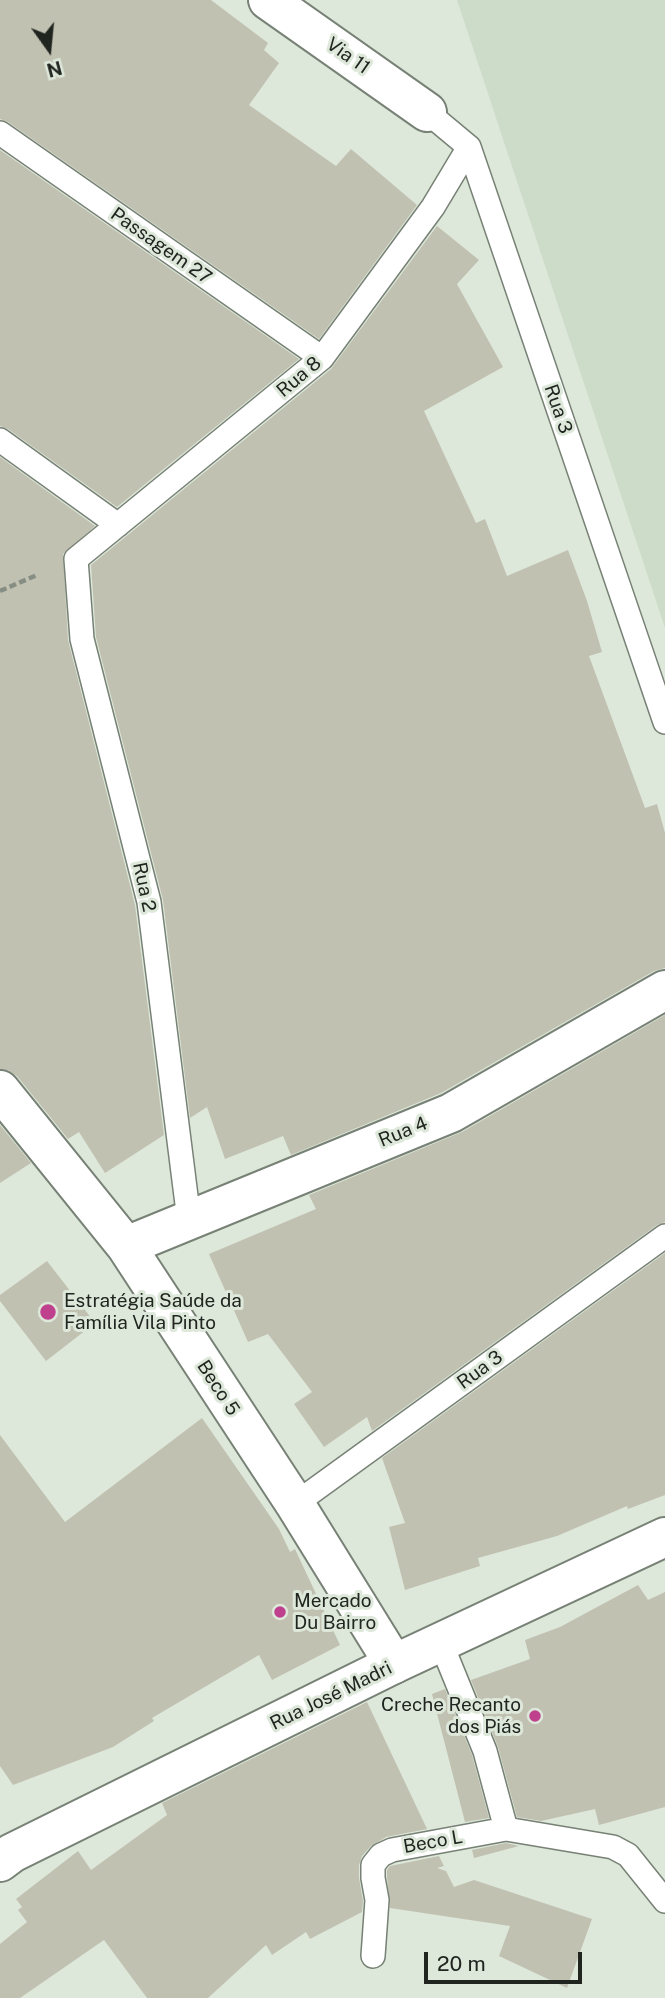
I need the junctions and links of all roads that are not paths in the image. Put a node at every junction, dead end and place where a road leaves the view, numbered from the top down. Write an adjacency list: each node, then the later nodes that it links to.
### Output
1 (268, 0): 2 (street, Via 11)
2 (426, 112): 4 (lane)
3 (0, 133): 5 (lane, Passagem 27)
4 (469, 147): 5 (lane, Rua 8); 9 (lane, Rua 3)
5 (322, 359): 7 (lane, Rua 8)
6 (0, 440): 7 (lane)
7 (118, 525): 8 (lane, Rua 8)
8 (76, 559): 12 (lane, Rua 2)
9 (665, 722)
10 (665, 990): 12 (street, Rua 4)
11 (0, 1090): 14 (street, Beco 5)
12 (189, 1220): 14 (street, Rua 4)
13 (665, 1236): 15 (lane, Rua 3)
14 (126, 1246): 15 (street, Beco 5)
15 (295, 1504): 18 (street, Beco 5)
16 (665, 1537): 17 (street, Rua José Madri)
17 (441, 1643): 18 (street, Rua José Madri); 19 (lane)
18 (394, 1664): 20 (street, Rua José Madri)
19 (506, 1829): 21 (lane, Beco L); 22 (lane, Beco L)
20 (4, 1851)
21 (665, 1901)
22 (373, 1956)

